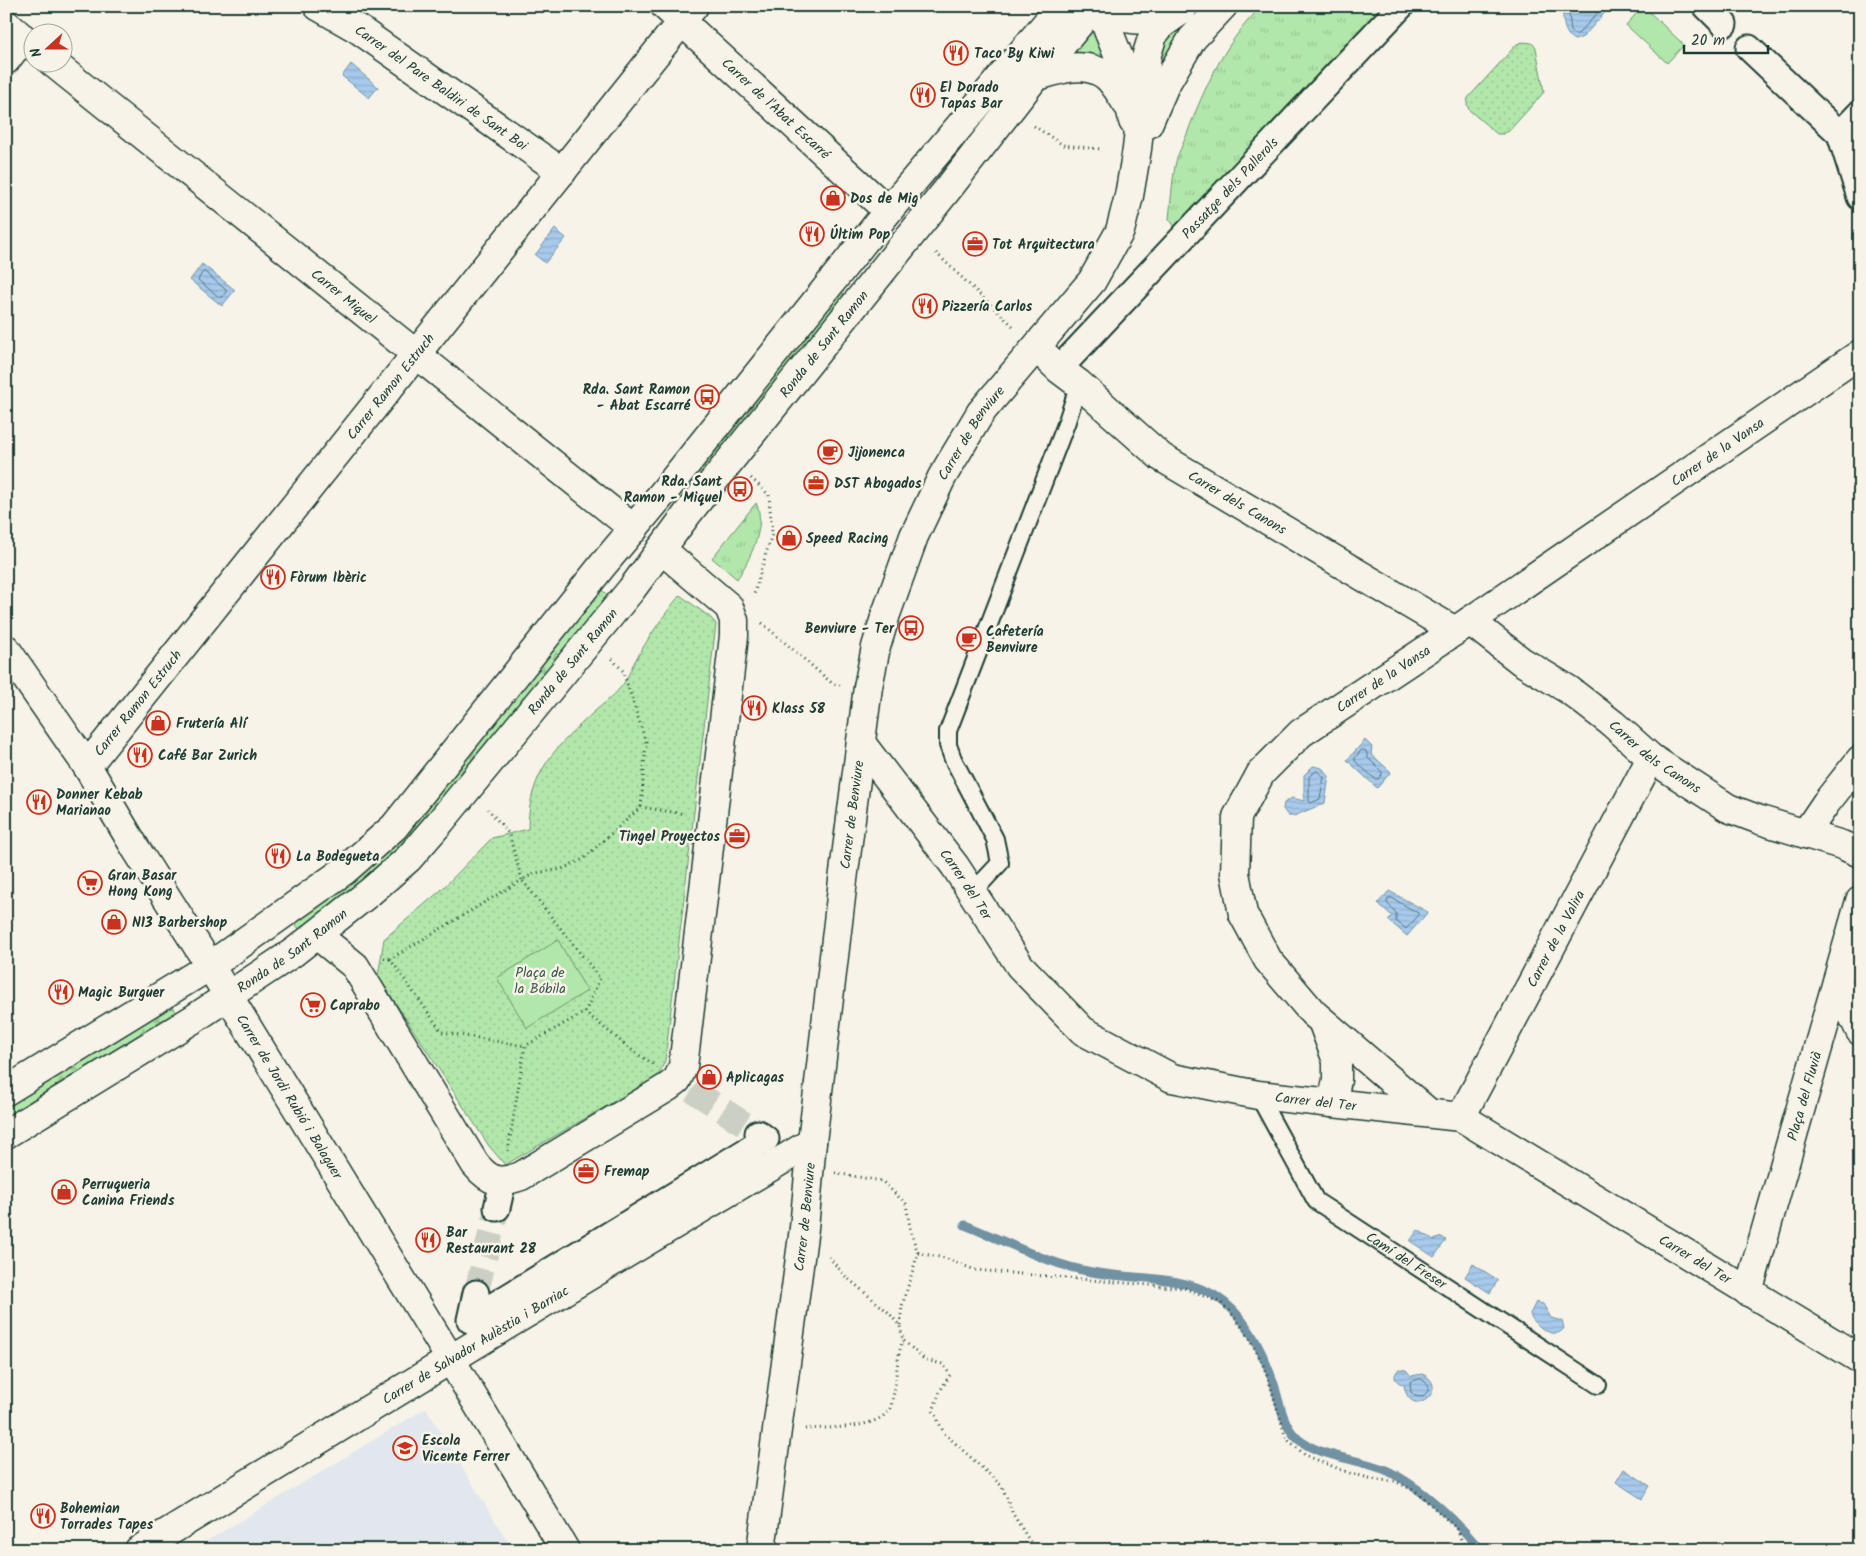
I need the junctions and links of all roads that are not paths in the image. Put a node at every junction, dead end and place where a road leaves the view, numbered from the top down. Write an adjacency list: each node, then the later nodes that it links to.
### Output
1 (318, 6): 21 (street, Carrer del Pare Baldiri de Sant Boi)
2 (1036, 6): 14 (street)
3 (1059, 6): 14 (street)
4 (1223, 6): 20 (street)
5 (1400, 6): 27 (street, Passatge dels Pallerols)
6 (1706, 6): 10 (street)
7 (1096, 7): 8 (street); 16 (street, Ronda de Sant Ramon); 17 (street, Carrer de Benviure)
8 (1185, 8): 20 (street, Carrer de Benviure)
9 (681, 11): 21 (street, Carrer Ramon Estruch); 23 (street, Carrer de l'Abat Escarré)
10 (1724, 24)
11 (20, 36): 13 (street)
12 (1749, 48): 19 (street)
13 (6, 60)
14 (1010, 65): 23 (street)
15 (64, 72): 25 (street, Carrer Miquel)
16 (1036, 77): 17 (street); 29 (street, Ronda de Sant Ramon)
17 (1131, 109): 20 (street, Carrer de Benviure)
18 (1860, 112): 19 (street)
19 (1840, 134): 22 (street)
20 (1137, 148): 24 (street, Carrer de Benviure)
21 (562, 172): 25 (street, Carrer Ramon Estruch)
22 (1860, 197)
23 (888, 211): 28 (street)
24 (1037, 348): 27 (street, Carrer dels Canons); 32 (street, Carrer de Benviure)
25 (415, 354): 28 (street, Carrer Miquel); 35 (street, Carrer Ramon Estruch)
26 (1860, 354): 30 (street, Carrer de la Vansa)
27 (1069, 377): 30 (street, Carrer dels Canons); 38 (lane)
28 (634, 529): 41 (street)
29 (661, 549): 40 (street, Ronda de Sant Ramon); 54 (street)
30 (1462, 626): 33 (street, Carrer dels Canons); 44 (street, Carrer de la Vansa)
31 (10, 661): 35 (street, Carrer de Jordi Rubió i Balaguer)
32 (861, 743): 38 (street, Carrer del Ter); 53 (street, Carrer de Benviure)
33 (1651, 758): 36 (street, Carrer dels Canons); 50 (street, Carrer de la Valira)
34 (1860, 760): 36 (street)
35 (87, 766): 41 (street, Carrer de Jordi Rubió i Balaguer)
36 (1805, 834): 37 (street, Carrer dels Canons)
37 (1860, 853)
38 (972, 894): 47 (street, Carrer del Ter)
39 (1860, 901): 42 (street, Plaça del Fluvià)
40 (317, 935): 43 (street, Ronda de Sant Ramon); 54 (street)
41 (210, 966): 43 (street, Carrer de Jordi Rubió i Balaguer); 46 (street)
42 (1837, 982): 45 (street); 56 (street, Plaça del Fluvià)
43 (227, 996): 52 (street, Ronda de Sant Ramon); 59 (street, Carrer de Jordi Rubió i Balaguer)
44 (1322, 1023): 48 (street); 49 (street, Carrer de la Vansa)
45 (1860, 1031)
46 (6, 1091)
47 (1258, 1095): 48 (street, Carrer del Ter); 60 (lane, Camí del Freser)
48 (1332, 1104): 49 (street, Carrer del Ter)
49 (1429, 1113): 50 (street, Carrer del Ter)
50 (1461, 1117): 56 (street, Carrer del Ter)
51 (758, 1133): 57 (street)
52 (6, 1134)
53 (812, 1142): 59 (street, Carrer de Salvador Aulèstia i Barriac); 63 (street, Carrer de Benviure)
54 (503, 1181): 55 (street)
55 (497, 1208)
56 (1748, 1292): 58 (street, Carrer del Ter)
57 (476, 1293)
58 (1860, 1359)
59 (451, 1360): 61 (street, Carrer de Salvador Aulèstia i Barriac); 62 (street, Carrer de Jordi Rubió i Balaguer)
60 (1598, 1385)
61 (139, 1550)
62 (565, 1550)
63 (761, 1550)

